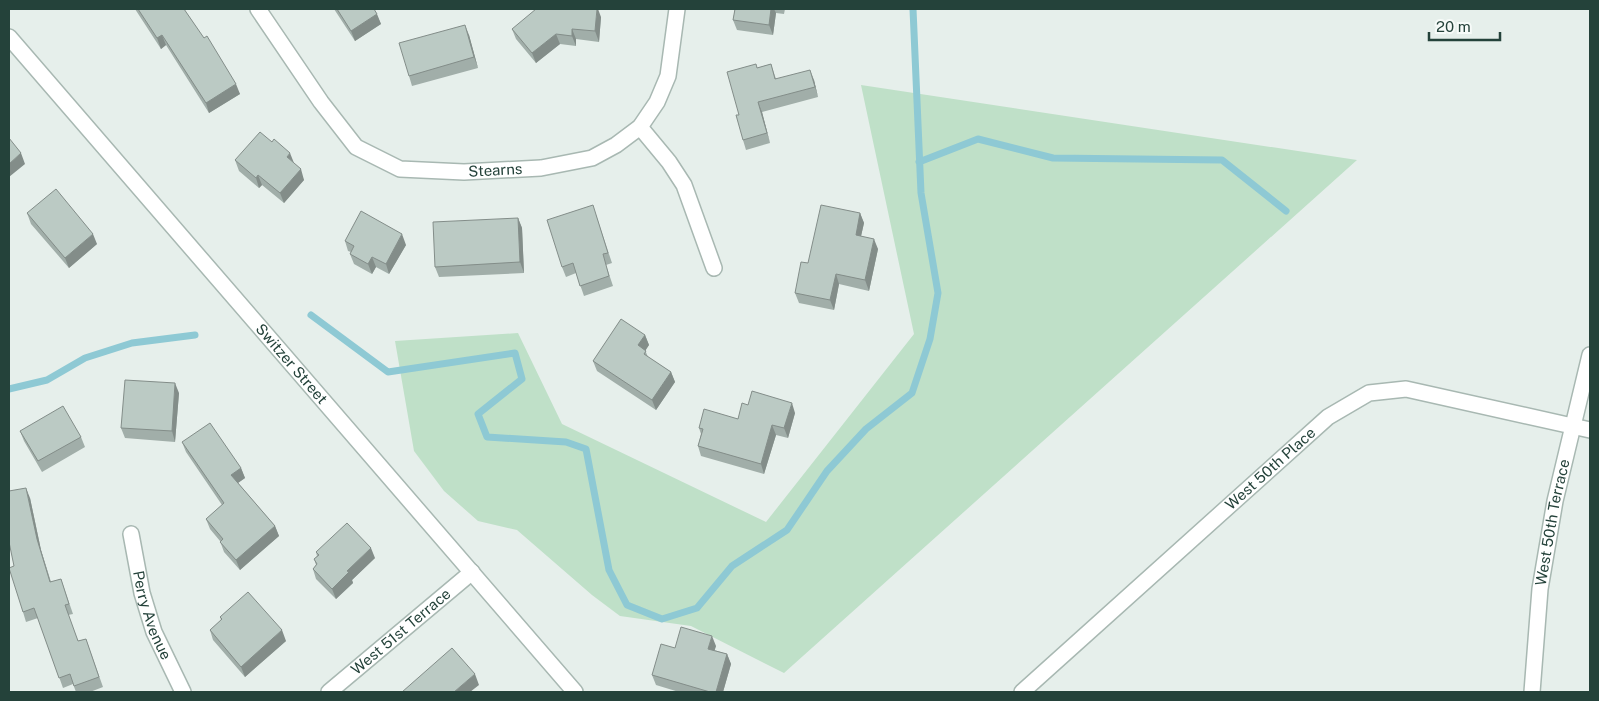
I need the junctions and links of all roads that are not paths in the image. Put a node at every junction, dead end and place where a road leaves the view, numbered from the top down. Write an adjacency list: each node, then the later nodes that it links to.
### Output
1 (258, 9): 4 (street, Stearns)
2 (677, 9): 4 (street, Stearns)
3 (9, 37): 10 (street, Switzer Street)
4 (640, 127): 5 (street)
5 (714, 268)
6 (1590, 355): 7 (street, West 50th Terrace)
7 (1572, 426): 8 (street, West 50th Place); 14 (street, West 50th Place); 15 (street, West 50th Terrace)
8 (1590, 430)
9 (131, 534): 11 (street, Perry Avenue)
10 (472, 572): 12 (street, West 51st Terrace); 13 (street, Switzer Street)
11 (183, 692)
12 (330, 692)
13 (575, 692)
14 (1022, 692)
15 (1532, 692)

